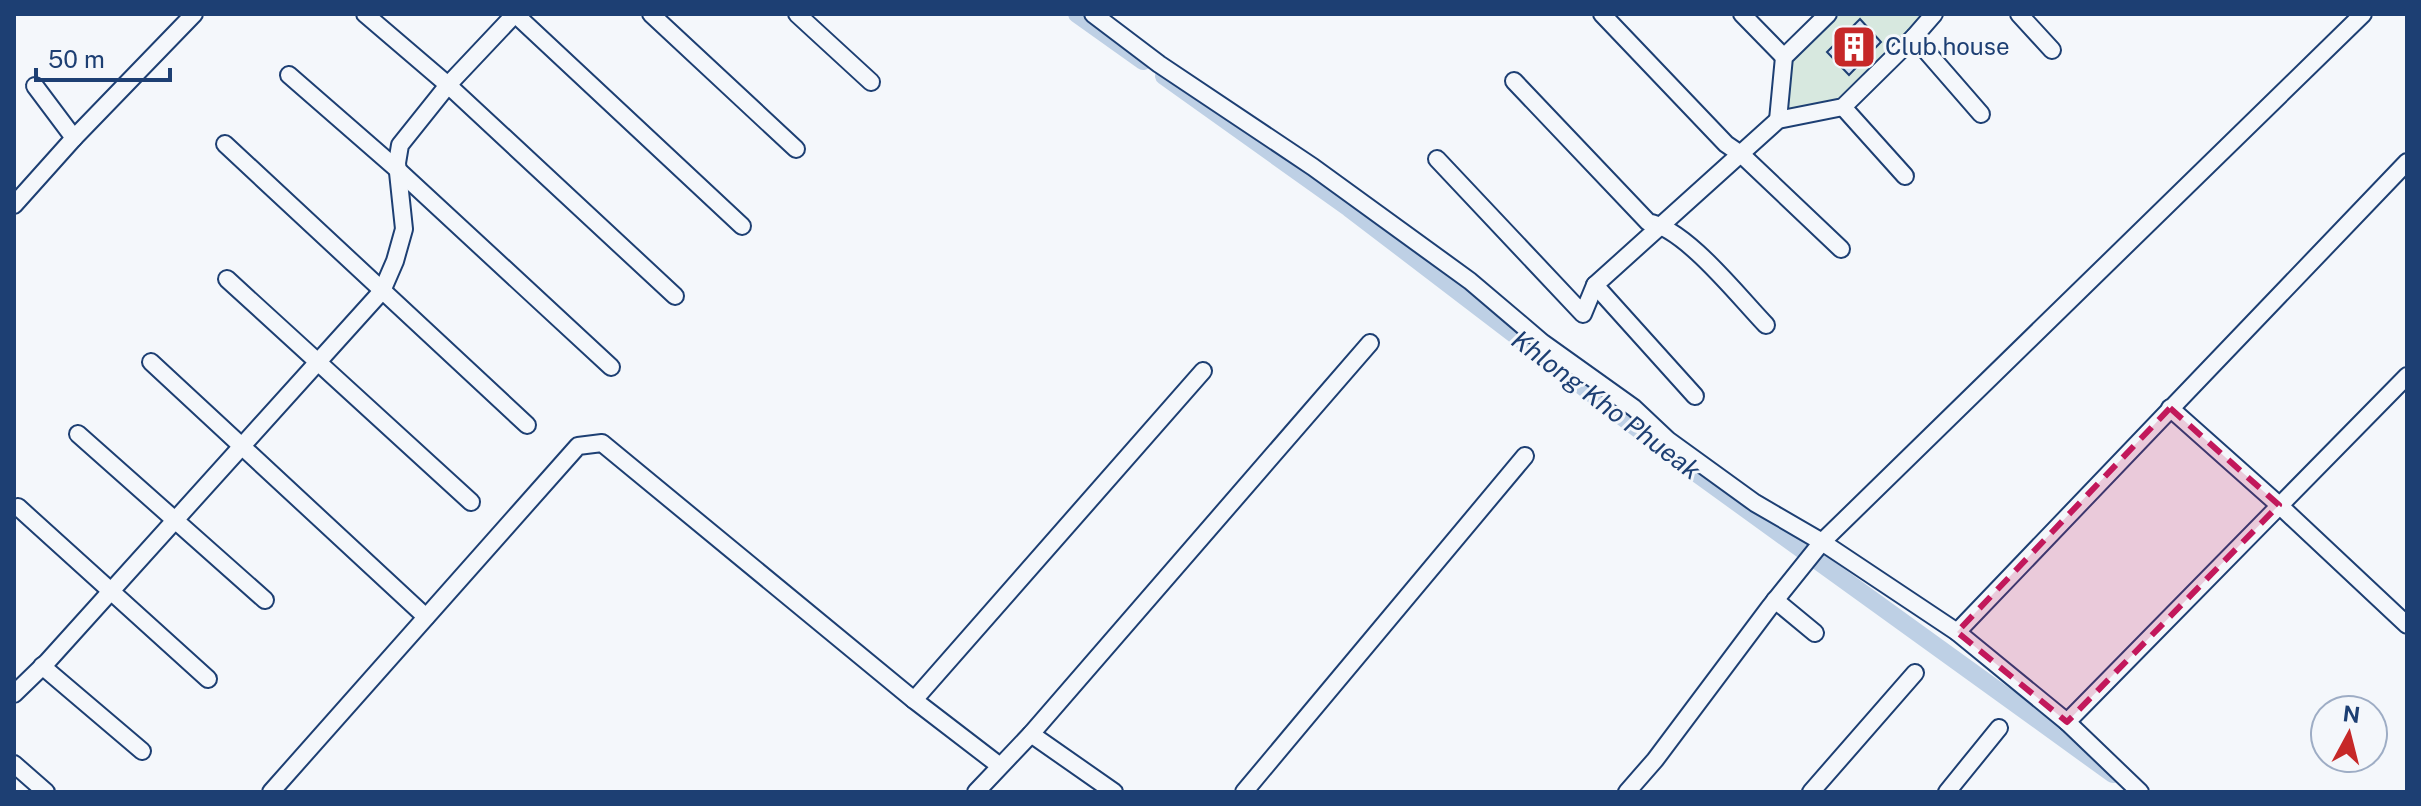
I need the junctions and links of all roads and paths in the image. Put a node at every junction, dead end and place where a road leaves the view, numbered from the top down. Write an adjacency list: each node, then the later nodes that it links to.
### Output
1 (194, 14): 24 (street)
2 (365, 14): 19 (street)
3 (515, 14): 19 (street); 34 (street)
4 (651, 14): 26 (street)
5 (797, 14): 18 (street)
6 (1093, 14): 57 (street)
7 (1602, 14): 27 (street)
8 (1742, 14): 15 (street)
9 (1828, 14): 15 (street)
10 (1934, 14): 13 (street)
11 (2019, 14): 14 (street)
12 (2363, 14): 57 (street)
13 (1914, 37): 21 (street); 22 (street)
14 (2052, 50)
15 (1784, 57): 23 (street)
16 (289, 75): 30 (street)
17 (1514, 81): 33 (street)
18 (871, 82)
19 (448, 85): 30 (street); 39 (street)
20 (35, 86): 24 (street)
21 (1843, 107): 23 (street); 31 (street)
22 (1981, 114)
23 (1778, 120): 27 (street)
24 (74, 138): 32 (street)
25 (225, 144): 38 (street)
26 (796, 149)
27 (1742, 155): 33 (street); 35 (street)
28 (1437, 159): 37 (street)
29 (2407, 162): 48 (street)
30 (398, 170): 38 (street); 44 (street)
31 (1905, 176)
32 (14, 205)
33 (1661, 225): 37 (street); 40 (street)
34 (742, 226)
35 (1841, 249)
36 (227, 279): 42 (street)
37 (1595, 285): 47 (street)
38 (382, 291): 42 (street); 49 (street)
39 (675, 296)
40 (1766, 325)
41 (1370, 343): 72 (street)
42 (319, 361): 51 (street); 53 (street)
43 (151, 362): 51 (street)
44 (611, 367)
45 (1203, 371): 69 (street)
46 (2407, 376): 54 (street)
47 (1695, 396)
48 (2170, 408): 54 (street); 63 (street)
49 (527, 425)
50 (78, 434): 56 (street)
51 (243, 446): 56 (street); 61 (street)
52 (1525, 456): 80 (street)
53 (471, 502)
54 (2279, 505): 62 (street); 70 (street)
55 (18, 507): 58 (street)
56 (173, 520): 58 (street); 59 (street)
57 (1820, 545): 60 (street); 63 (street)
58 (110, 592): 65 (street); 67 (street)
59 (265, 600)
60 (1775, 600): 64 (street); 81 (street)
61 (426, 617): 69 (street); 77 (street)
62 (2407, 625)
63 (1957, 632): 70 (street)
64 (1815, 633)
65 (42, 666): 68 (street); 73 (street)
66 (1915, 673): 82 (street)
67 (208, 679)
68 (14, 694)
69 (914, 700): 75 (street)
70 (2067, 722): 84 (street)
71 (1999, 728): 83 (street)
72 (1031, 734): 75 (street); 79 (street)
73 (142, 751)
74 (14, 764): 76 (street)
75 (1000, 766): 78 (street)
76 (46, 792)
77 (271, 792)
78 (976, 792)
79 (1114, 792)
80 (1244, 792)
81 (1627, 792)
82 (1811, 792)
83 (1947, 792)
84 (2140, 792)

